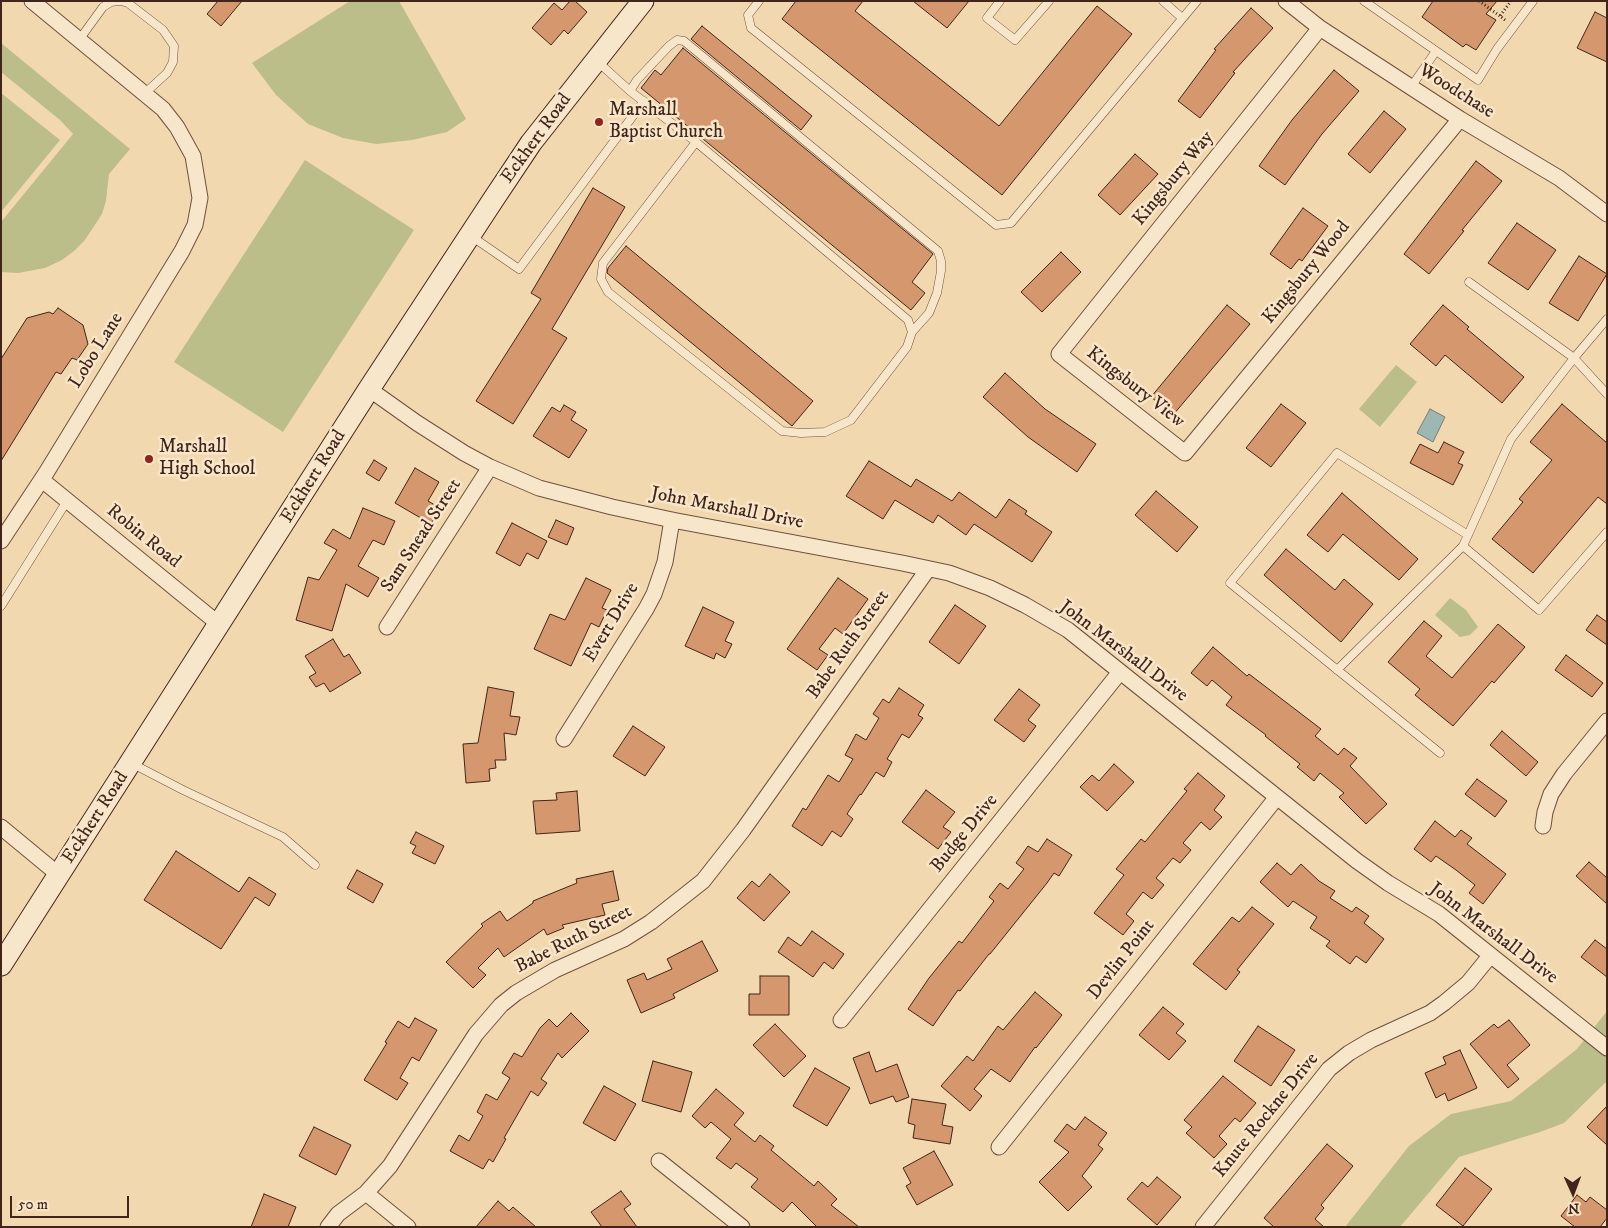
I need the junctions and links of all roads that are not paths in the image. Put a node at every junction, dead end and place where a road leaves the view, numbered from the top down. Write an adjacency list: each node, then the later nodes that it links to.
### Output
1 (32, 1): 14 (street, Lobo Lane)
2 (120, 1): 14 (lane); 19 (lane)
3 (759, 1): 12 (lane)
4 (1000, 1): 5 (lane)
5 (1049, 1)
6 (1163, 1): 12 (lane)
7 (1197, 1): 12 (lane)
8 (1286, 1): 13 (street, Woodchase)
9 (1364, 1): 15 (lane)
10 (1533, 1): 15 (lane)
11 (639, 3): 16 (main road, Eckhert Road)
12 (1182, 18)
13 (1320, 28): 17 (street, Woodchase); 28 (street, Kingsbury Way)
14 (79, 40): 19 (street, Lobo Lane)
15 (1436, 50): 17 (lane)
16 (596, 61): 18 (lane); 24 (main road, Eckhert Road)
17 (1411, 87): 21 (street, Woodchase)
18 (630, 91): 20 (lane); 27 (lane)
19 (144, 94): 34 (street, Lobo Lane)
20 (644, 101): 22 (lane); 24 (lane)
21 (1460, 119): 23 (street, Woodchase); 32 (street, Kingsbury Wood)
22 (696, 142): 27 (lane); 27 (lane)
23 (1607, 214)
24 (470, 235): 30 (main road, Eckhert Road)
25 (1469, 282): 29 (lane)
26 (1607, 319): 29 (lane)
27 (912, 332)
28 (1059, 354): 32 (street, Kingsbury View)
29 (1574, 358): 31 (lane); 38 (lane)
30 (370, 389): 33 (street, John Marshall Drive); 43 (main road, Eckhert Road)
31 (1607, 394)
32 (1185, 453)
33 (490, 467): 36 (street, John Marshall Drive); 44 (street, Sam Snead Street)
34 (42, 480): 35 (street, Robin Road); 39 (street, Lobo Lane)
35 (67, 501): 42 (lane); 43 (street, Robin Road)
36 (672, 520): 41 (street, John Marshall Drive); 48 (street, Evert Drive)
37 (1607, 532): 40 (lane)
38 (1468, 535): 40 (lane); 45 (lane)
39 (1, 541)
40 (1463, 546): 45 (lane)
41 (928, 568): 46 (street, John Marshall Drive); 62 (street, Babe Ruth Street)
42 (1, 606)
43 (220, 625): 50 (main road, Eckhert Road)
44 (387, 627)
45 (1337, 670): 49 (lane)
46 (1120, 672): 51 (street, John Marshall Drive); 58 (street, Budge Drive)
47 (1607, 721): 52 (street)
48 (564, 739)
49 (1440, 753)
50 (131, 764): 54 (lane); 55 (main road, Eckhert Road)
51 (1277, 797): 56 (street, John Marshall Drive); 60 (street, Devlin Point)
52 (1543, 826)
53 (1, 828): 55 (street)
54 (315, 865)
55 (59, 875): 57 (main road, Eckhert Road)
56 (1490, 956): 59 (street, John Marshall Drive); 66 (street, Knute Rockne Drive)
57 (1, 965)
58 (842, 1020)
59 (1607, 1048)
60 (999, 1148)
61 (659, 1161): 65 (street)
62 (366, 1193): 63 (street, Babe Ruth Street); 64 (street)
63 (328, 1227)
64 (408, 1227)
65 (742, 1227)
66 (1203, 1227)

